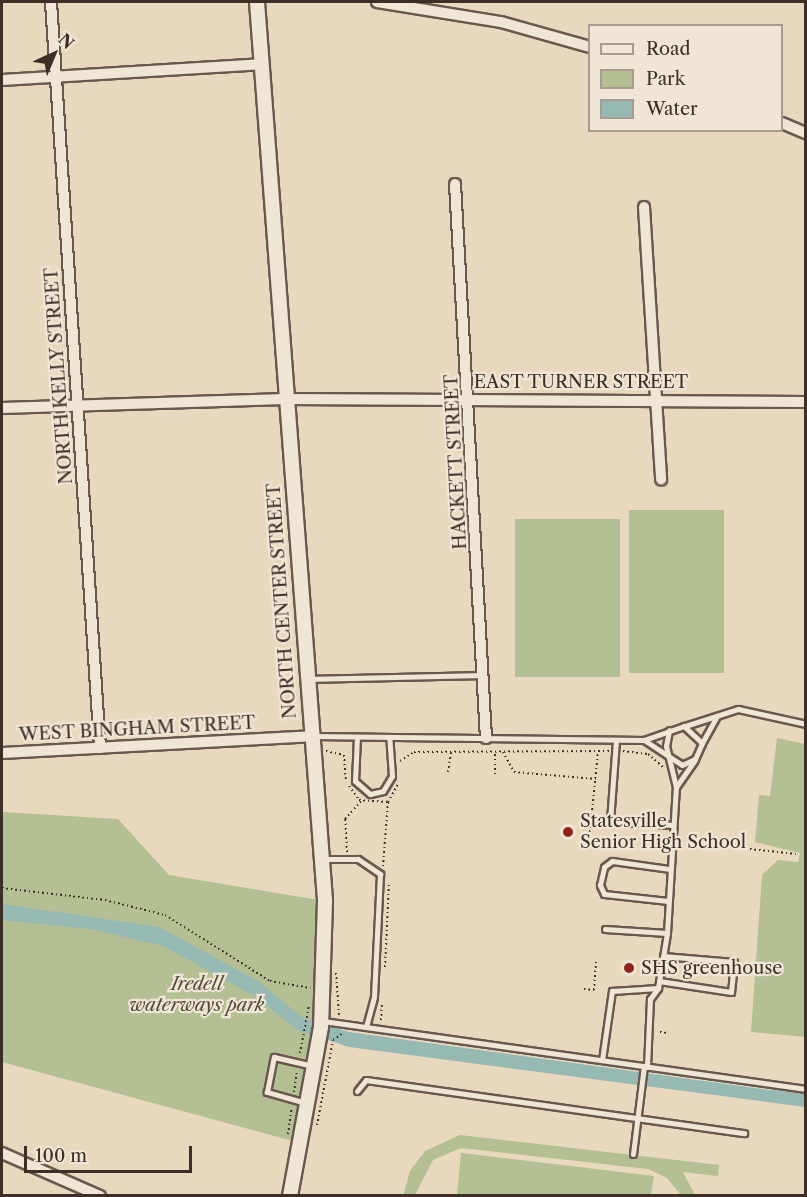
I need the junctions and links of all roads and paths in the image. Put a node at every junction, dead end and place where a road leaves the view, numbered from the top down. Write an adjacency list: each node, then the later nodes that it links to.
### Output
1 (51, 2): 6 (street, NORTH KELLY STREET)
2 (257, 2): 5 (main road, NORTH CENTER STREET)
3 (377, 2): 4 (street)
4 (588, 46)
5 (260, 64): 6 (street); 13 (main road, NORTH CENTER STREET)
6 (55, 79): 7 (street); 16 (street, NORTH KELLY STREET)
7 (2, 80)
8 (783, 123): 9 (street)
9 (806, 133)
10 (455, 184): 12 (street, HACKETT STREET)
11 (644, 207): 14 (street)
12 (469, 398): 13 (street, EAST TURNER STREET); 14 (street, EAST TURNER STREET); 19 (street, HACKETT STREET)
13 (285, 399): 16 (street, EAST TURNER STREET); 20 (main road, NORTH CENTER STREET)
14 (659, 399): 15 (street, EAST TURNER STREET); 18 (street)
15 (806, 402)
16 (78, 407): 17 (street, EAST TURNER STREET); 32 (street, NORTH KELLY STREET)
17 (2, 408)
18 (661, 479)
19 (483, 675): 20 (lane); 28 (street, HACKETT STREET)
20 (306, 679): 25 (main road, NORTH CENTER STREET)
21 (717, 716): 22 (lane); 23 (lane); 31 (lane)
22 (806, 724)
23 (684, 726): 24 (lane); 31 (lane)
24 (669, 730): 30 (lane); 39 (lane)
25 (311, 736): 26 (lane); 32 (street, WEST BINGHAM STREET); 55 (main road, NORTH CENTER STREET)
26 (357, 737): 27 (lane); 27 (lane)
27 (389, 737): 28 (lane)
28 (486, 738): 29 (lane)
29 (616, 740): 30 (lane); 34 (lane)
30 (644, 740): 39 (lane)
31 (702, 743): 40 (lane)
32 (100, 748): 38 (street, WEST BINGHAM STREET)
33 (598, 751): 34 (path); 37 (path); 46 (path)
34 (615, 751): 44 (path); 50 (lane)
35 (450, 752): 36 (path); 41 (path); 42 (path)
36 (495, 752): 37 (path); 43 (path)
37 (503, 752): 46 (path)
38 (2, 753)
39 (667, 757): 40 (lane); 47 (lane)
40 (695, 759): 47 (lane)
41 (399, 770)
42 (448, 772)
43 (495, 774)
44 (666, 776)
45 (399, 778): 49 (path)
46 (596, 779): 51 (path)
47 (676, 787): 50 (lane)
48 (361, 801): 53 (path)
49 (388, 802)
50 (673, 825): 56 (lane)
51 (589, 842)
52 (750, 849): 54 (path)
53 (347, 854)
54 (796, 854)
55 (321, 859): 68 (main road, NORTH CENTER STREET); 69 (lane)
56 (670, 869): 58 (lane); 58 (lane)
57 (2, 888): 65 (path)
58 (668, 901): 60 (lane)
59 (605, 929): 60 (lane)
60 (667, 933): 61 (lane)
61 (663, 956): 64 (lane); 64 (lane)
62 (596, 960): 66 (path)
63 (336, 964): 67 (path)
64 (659, 985): 72 (lane); 74 (lane)
65 (310, 988)
66 (584, 989)
67 (344, 1019)
68 (322, 1021): 69 (lane); 73 (main road, NORTH CENTER STREET)
69 (366, 1027): 72 (lane)
70 (660, 1032): 71 (path)
71 (669, 1033)
72 (602, 1060): 74 (lane)
73 (315, 1066): 77 (main road, NORTH CENTER STREET); 77 (lane)
74 (645, 1066): 75 (lane); 78 (lane)
75 (806, 1089)
76 (357, 1091): 78 (lane)
77 (308, 1104): 84 (main road, NORTH CENTER STREET)
78 (637, 1118): 79 (lane); 81 (lane)
79 (744, 1133)
80 (2, 1153): 82 (street)
81 (633, 1154)
82 (85, 1193): 83 (street)
83 (100, 1196)
84 (290, 1196)

